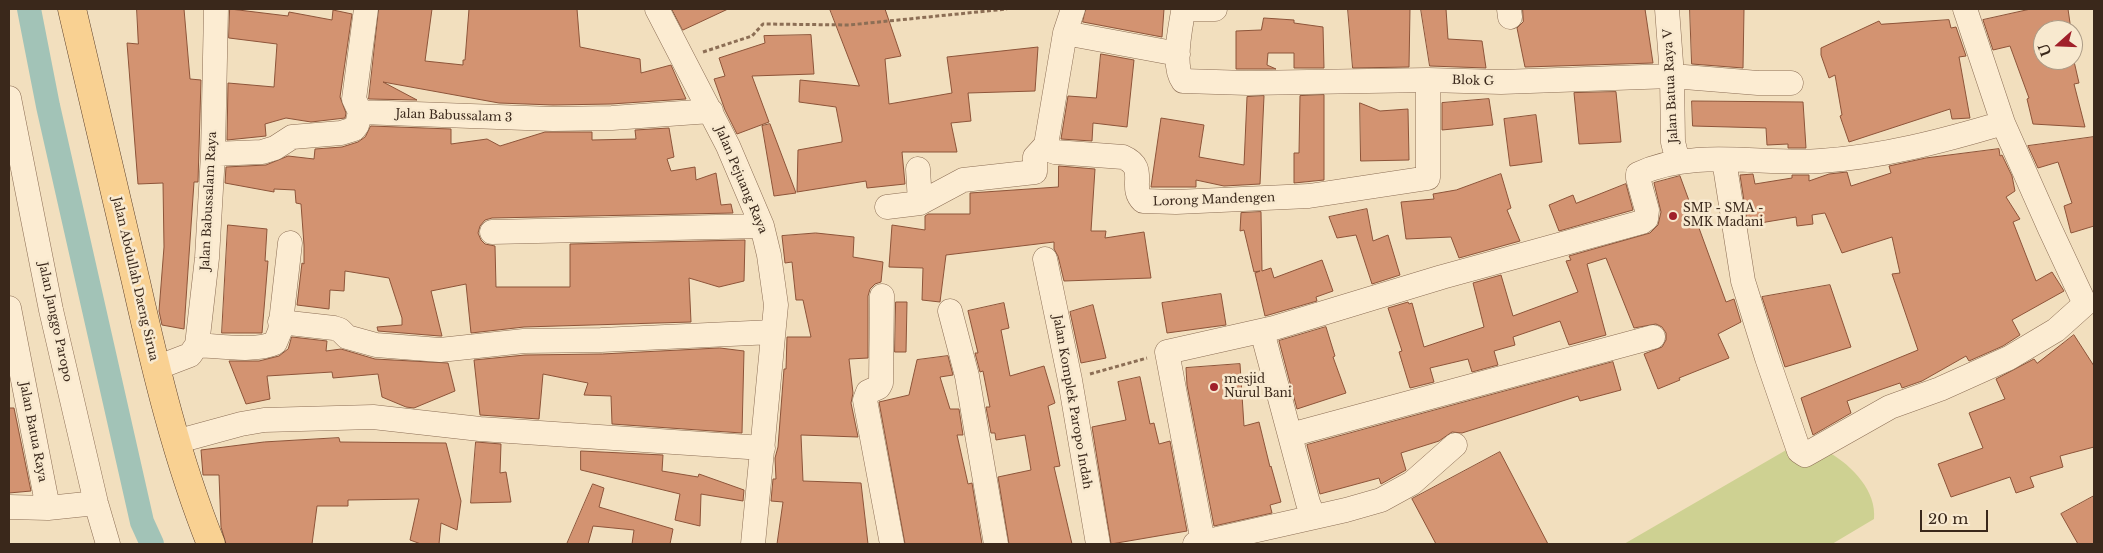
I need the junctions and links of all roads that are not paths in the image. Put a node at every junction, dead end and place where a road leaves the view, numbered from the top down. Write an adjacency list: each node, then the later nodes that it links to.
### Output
1 (72, 9): 37 (main road, Jalan Abdullah Daeng Sirua)
2 (216, 9): 19 (street, Jalan Babussalam Raya)
3 (366, 9): 16 (street)
4 (657, 9): 15 (street, Jalan Pejuang Raya)
5 (1073, 9): 9 (street)
6 (1215, 9): 10 (street, Blok G)
7 (1666, 9): 11 (street, Jalan Batua Raya V)
8 (1965, 9): 17 (street)
9 (1065, 33): 10 (street); 18 (street)
10 (1178, 54): 12 (street, Blok G)
11 (1672, 76): 12 (street, Blok G); 13 (street, Blok G); 20 (street, Jalan Batua Raya V)
12 (1428, 80): 18 (street, Lorong Mandengen)
13 (1791, 83)
14 (9, 98): 42 (street, Jalan Janggo Paropo)
15 (711, 111): 16 (street, Jalan Babussalam 3); 25 (street, Jalan Pejuang Raya)
16 (360, 112): 19 (street)
17 (2003, 123): 21 (street); 21 (street)
18 (1046, 145): 23 (street)
19 (213, 154): 36 (street, Jalan Babussalam Raya)
20 (1681, 160): 21 (street); 33 (street)
21 (1724, 160)
22 (918, 169): 23 (street)
23 (920, 203): 24 (street)
24 (887, 207)
25 (762, 226): 26 (street); 34 (street, Jalan Pejuang Raya)
26 (492, 232)
27 (290, 243): 32 (street)
28 (1045, 260): 52 (street, Jalan Komplek Paropo Indah)
29 (882, 296): 50 (street)
30 (9, 308): 44 (street, Jalan Batua Raya)
31 (950, 311): 51 (street)
32 (280, 322): 34 (street); 36 (street)
33 (1262, 331): 38 (street); 46 (street)
34 (773, 332): 41 (street, Jalan Pejuang Raya)
35 (1653, 338): 38 (street)
36 (197, 345): 37 (street)
37 (156, 368): 39 (main road, Jalan Abdullah Daeng Sirua)
38 (1290, 435): 45 (street)
39 (175, 442): 41 (street); 48 (main road, Jalan Abdullah Daeng Sirua)
40 (1455, 445): 45 (street)
41 (763, 448): 49 (street, Jalan Pejuang Raya)
42 (96, 504): 44 (street); 47 (street, Jalan Janggo Paropo)
43 (9, 507): 44 (street)
44 (48, 508)
45 (1314, 517): 46 (street)
46 (1199, 543)
47 (108, 544)
48 (211, 544)
49 (753, 544)
50 (892, 544)
51 (996, 544)
52 (1098, 544)

